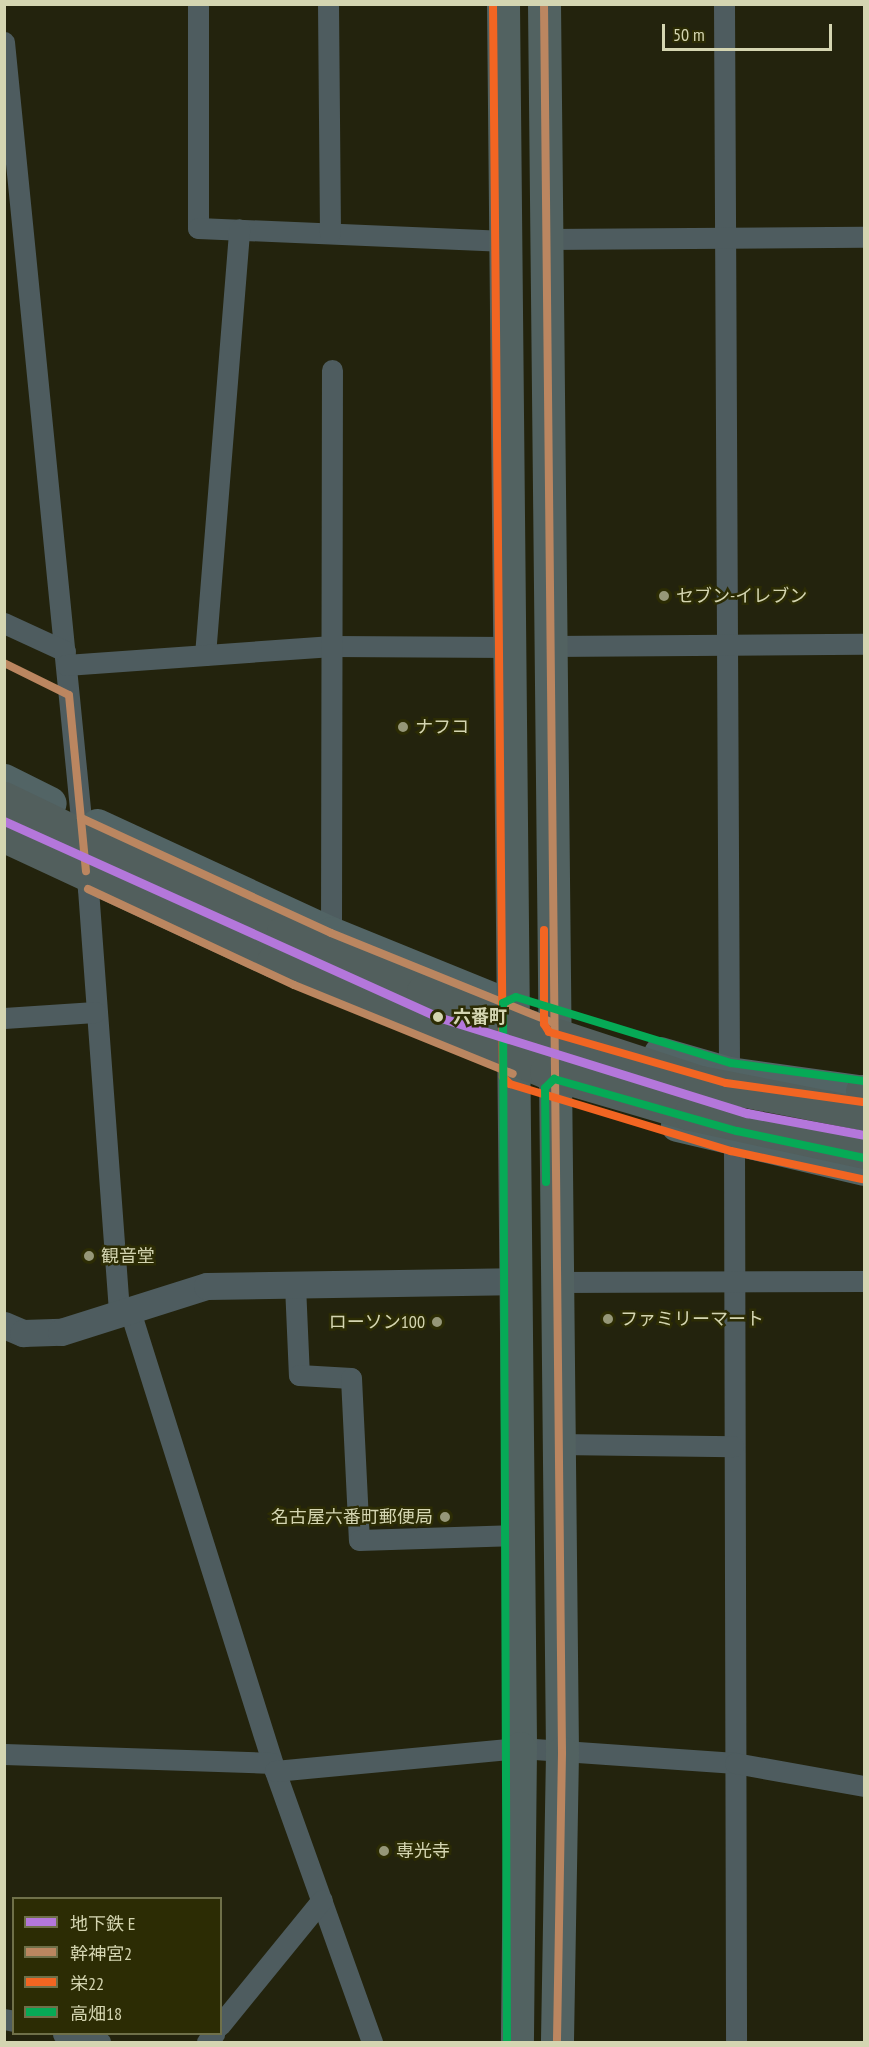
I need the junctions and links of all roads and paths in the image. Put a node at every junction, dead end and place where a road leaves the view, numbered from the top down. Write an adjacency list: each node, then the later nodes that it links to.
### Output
1 (198, 4): 8 (street)
2 (328, 4): 9 (street)
3 (503, 4): 13 (highway)
4 (544, 4): 12 (highway)
5 (724, 4): 11 (street)
6 (4, 42): 7 (street)
7 (13, 214): 22 (street)
8 (239, 230): 9 (street); 21 (street)
9 (330, 233): 13 (street)
10 (864, 237): 11 (street)
11 (725, 238): 12 (street); 17 (street)
12 (547, 239): 19 (highway)
13 (506, 241): 20 (highway)
14 (332, 370): 18 (street)
15 (4, 623): 22 (street)
16 (864, 644): 17 (street)
17 (729, 645): 19 (street); 34 (street)
18 (332, 646): 20 (street); 21 (street); 29 (street)
19 (551, 646): 33 (highway)
20 (509, 647): 30 (highway)
21 (205, 655): 22 (street)
22 (66, 658): 25 (street)
23 (4, 780): 25 (main road)
24 (4, 796): 25 (highway); 37 (highway, bridge)
25 (81, 818): 28 (street); 29 (main road)
26 (4, 836): 39 (highway, bridge)
27 (4, 850): 28 (main road)
28 (88, 889): 31 (street); 35 (main road)
29 (331, 933): 30 (main road)
30 (513, 1007): 33 (main road); 35 (highway)
31 (95, 1012): 32 (street); 46 (street)
32 (4, 1018)
33 (554, 1023): 34 (main road); 36 (highway)
34 (729, 1073): 37 (main road)
35 (513, 1074): 36 (main road); 41 (highway)
36 (555, 1089): 38 (main road); 44 (highway)
37 (864, 1098)
38 (734, 1142): 40 (main road); 42 (street)
39 (864, 1152)
40 (864, 1169)
41 (515, 1281): 45 (street); 50 (highway)
42 (731, 1281): 43 (street); 44 (street); 49 (street)
43 (864, 1281)
44 (557, 1282): 48 (highway)
45 (296, 1285): 46 (street); 50 (street)
46 (125, 1313): 47 (street); 55 (street)
47 (4, 1325)
48 (558, 1444): 49 (street); 52 (highway)
49 (733, 1446): 54 (street)
50 (518, 1535): 51 (highway)
51 (520, 1748): 52 (street); 55 (street); 62 (highway)
52 (562, 1753): 54 (street); 63 (highway)
53 (4, 1754): 55 (street)
54 (735, 1763): 56 (street); 64 (street)
55 (273, 1767): 57 (street)
56 (864, 1786)
57 (322, 1900): 58 (street); 61 (street)
58 (222, 2023)
59 (67, 2035): 60 (street)
60 (100, 2043)
61 (372, 2043)
62 (517, 2043)
63 (557, 2043)
64 (736, 2043)

